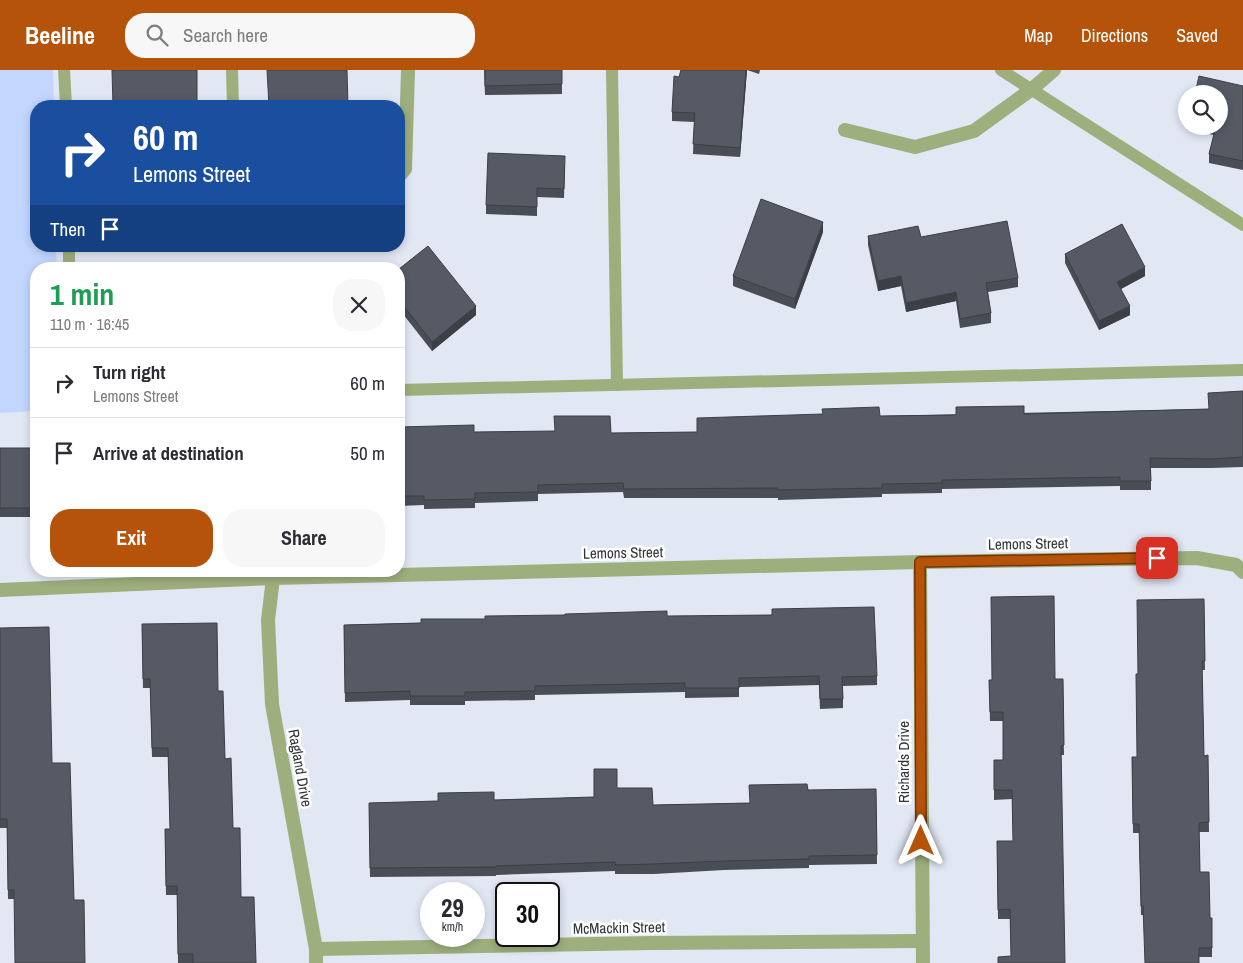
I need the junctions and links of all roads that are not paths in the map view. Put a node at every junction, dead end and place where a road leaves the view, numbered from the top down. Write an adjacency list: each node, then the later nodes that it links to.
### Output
1 (64, 70): 8 (lane)
2 (232, 70): 9 (lane)
3 (408, 70): 11 (street)
4 (612, 70): 14 (lane)
5 (1002, 70): 7 (lane)
6 (1054, 70): 7 (street)
7 (1032, 90): 10 (street); 12 (lane)
8 (66, 100)
9 (233, 100)
10 (845, 130)
11 (405, 170)
12 (1243, 226)
13 (1243, 370): 14 (lane)
14 (617, 385): 15 (lane)
15 (405, 390)
16 (920, 562): 17 (street, Lemons Street); 18 (street, Lemons Street); 22 (street, Richards Drive)
17 (1243, 572)
18 (405, 575)
19 (313, 577): 20 (street, Lemons Street)
20 (273, 578): 21 (street, Lemons Street); 23 (street, Ragland Drive)
21 (0, 590)
22 (922, 941): 23 (street, McMackin Street); 24 (street, Richards Drive)
23 (316, 956)
24 (923, 963)

